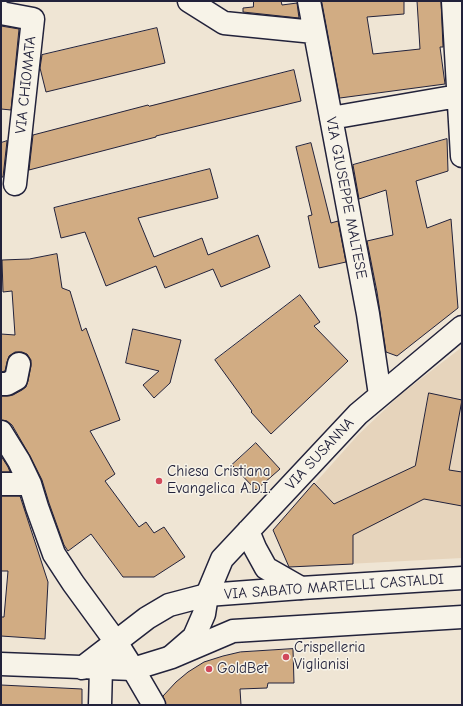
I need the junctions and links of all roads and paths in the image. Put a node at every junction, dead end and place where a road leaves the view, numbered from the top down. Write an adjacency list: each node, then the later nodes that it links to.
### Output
1 (189, 1): 5 (street)
2 (309, 1): 5 (street, VIA GIUSEPPE MALTESE)
3 (453, 1): 6 (street)
4 (1, 12): 9 (street, VIA CHIOMATA)
5 (314, 32): 7 (street, VIA GIUSEPPE MALTESE)
6 (458, 96): 7 (street); 8 (street)
7 (331, 118): 13 (street, VIA GIUSEPPE MALTESE)
8 (462, 156)
9 (15, 184)
10 (462, 327): 13 (street, VIA SUSANNA)
11 (18, 364): 12 (street)
12 (1, 384)
13 (380, 395): 17 (street, VIA SUSANNA)
14 (1, 432): 16 (street)
15 (1, 484): 16 (street)
16 (30, 484): 22 (street)
17 (248, 530): 19 (street); 20 (street, VIA SUSANNA)
18 (462, 578): 19 (street, VIA SABATO MARTELLI CASTALDI)
19 (301, 588): 20 (street, VIA SABATO MARTELLI CASTALDI)
20 (207, 595): 22 (street); 23 (street, VIA SUSANNA)
21 (462, 617): 23 (street)
22 (116, 642): 25 (street); 26 (street)
23 (172, 657): 26 (street)
24 (1, 664): 25 (street)
25 (92, 668): 26 (street); 27 (street)
26 (133, 669): 28 (street)
27 (100, 705)
28 (154, 705)

